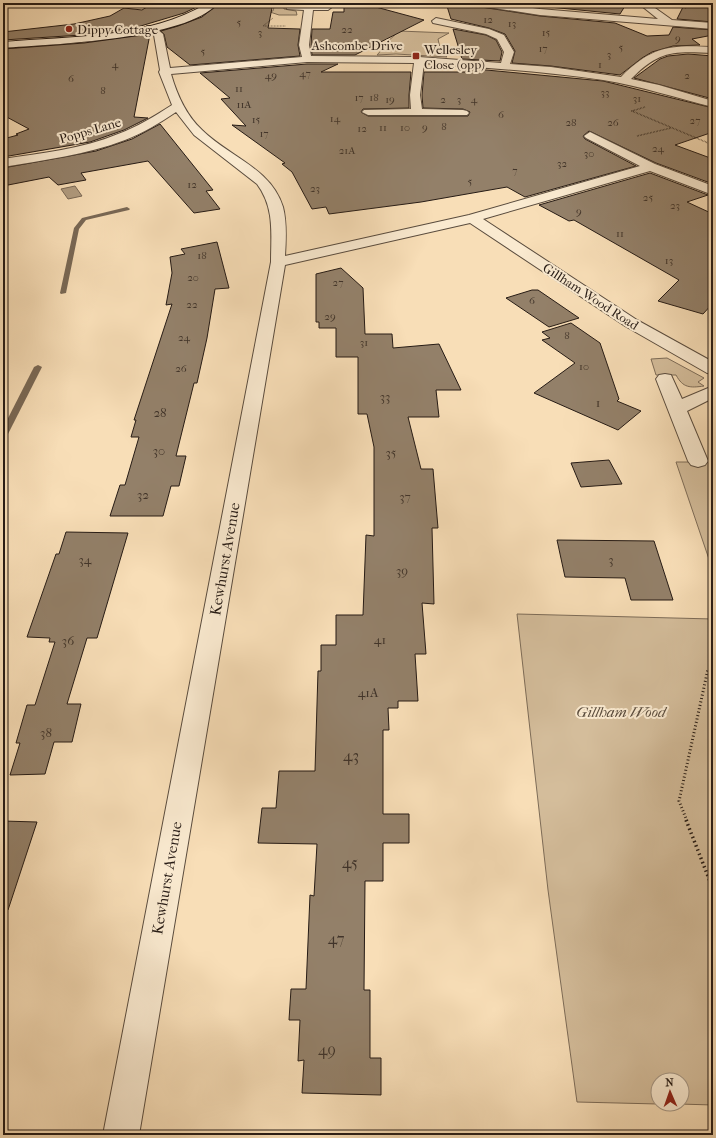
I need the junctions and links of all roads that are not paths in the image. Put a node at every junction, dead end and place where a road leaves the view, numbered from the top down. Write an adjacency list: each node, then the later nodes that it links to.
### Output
1 (214, 3): 10 (street)
2 (481, 3): 7 (street)
3 (642, 3): 7 (street)
4 (290, 7): 5 (street)
5 (309, 7): 6 (street); 15 (street)
6 (328, 7)
7 (670, 23): 9 (street)
8 (437, 25): 12 (street)
9 (713, 26)
10 (150, 28): 13 (street); 18 (street, Kewhurst Avenue)
11 (508, 32): 12 (street)
12 (495, 34): 17 (street)
13 (3, 45)
14 (713, 50): 19 (street)
15 (307, 59): 16 (street, Ashcombe Drive); 18 (street, Ashcombe Drive)
16 (420, 60): 17 (street, Ashcombe Drive); 23 (street)
17 (505, 65): 19 (street, Ashcombe Drive)
18 (164, 72): 21 (street, Kewhurst Avenue)
19 (623, 81): 20 (street, Ashcombe Drive)
20 (713, 104)
21 (179, 106): 28 (street, Popps Lane); 32 (street, Kewhurst Avenue)
22 (368, 112): 23 (street)
23 (417, 113): 24 (street)
24 (463, 113)
25 (590, 136): 27 (street)
26 (625, 140): 27 (street)
27 (606, 144): 29 (street)
28 (3, 163)
29 (651, 167): 30 (street); 31 (street)
30 (713, 191)
31 (472, 218): 32 (street); 33 (street, Gillham Wood Road)
32 (278, 262): 38 (street, Kewhurst Avenue)
33 (713, 369)
34 (665, 379): 36 (street)
35 (713, 391): 36 (street)
36 (677, 409): 37 (street)
37 (698, 461)
38 (121, 1135)

